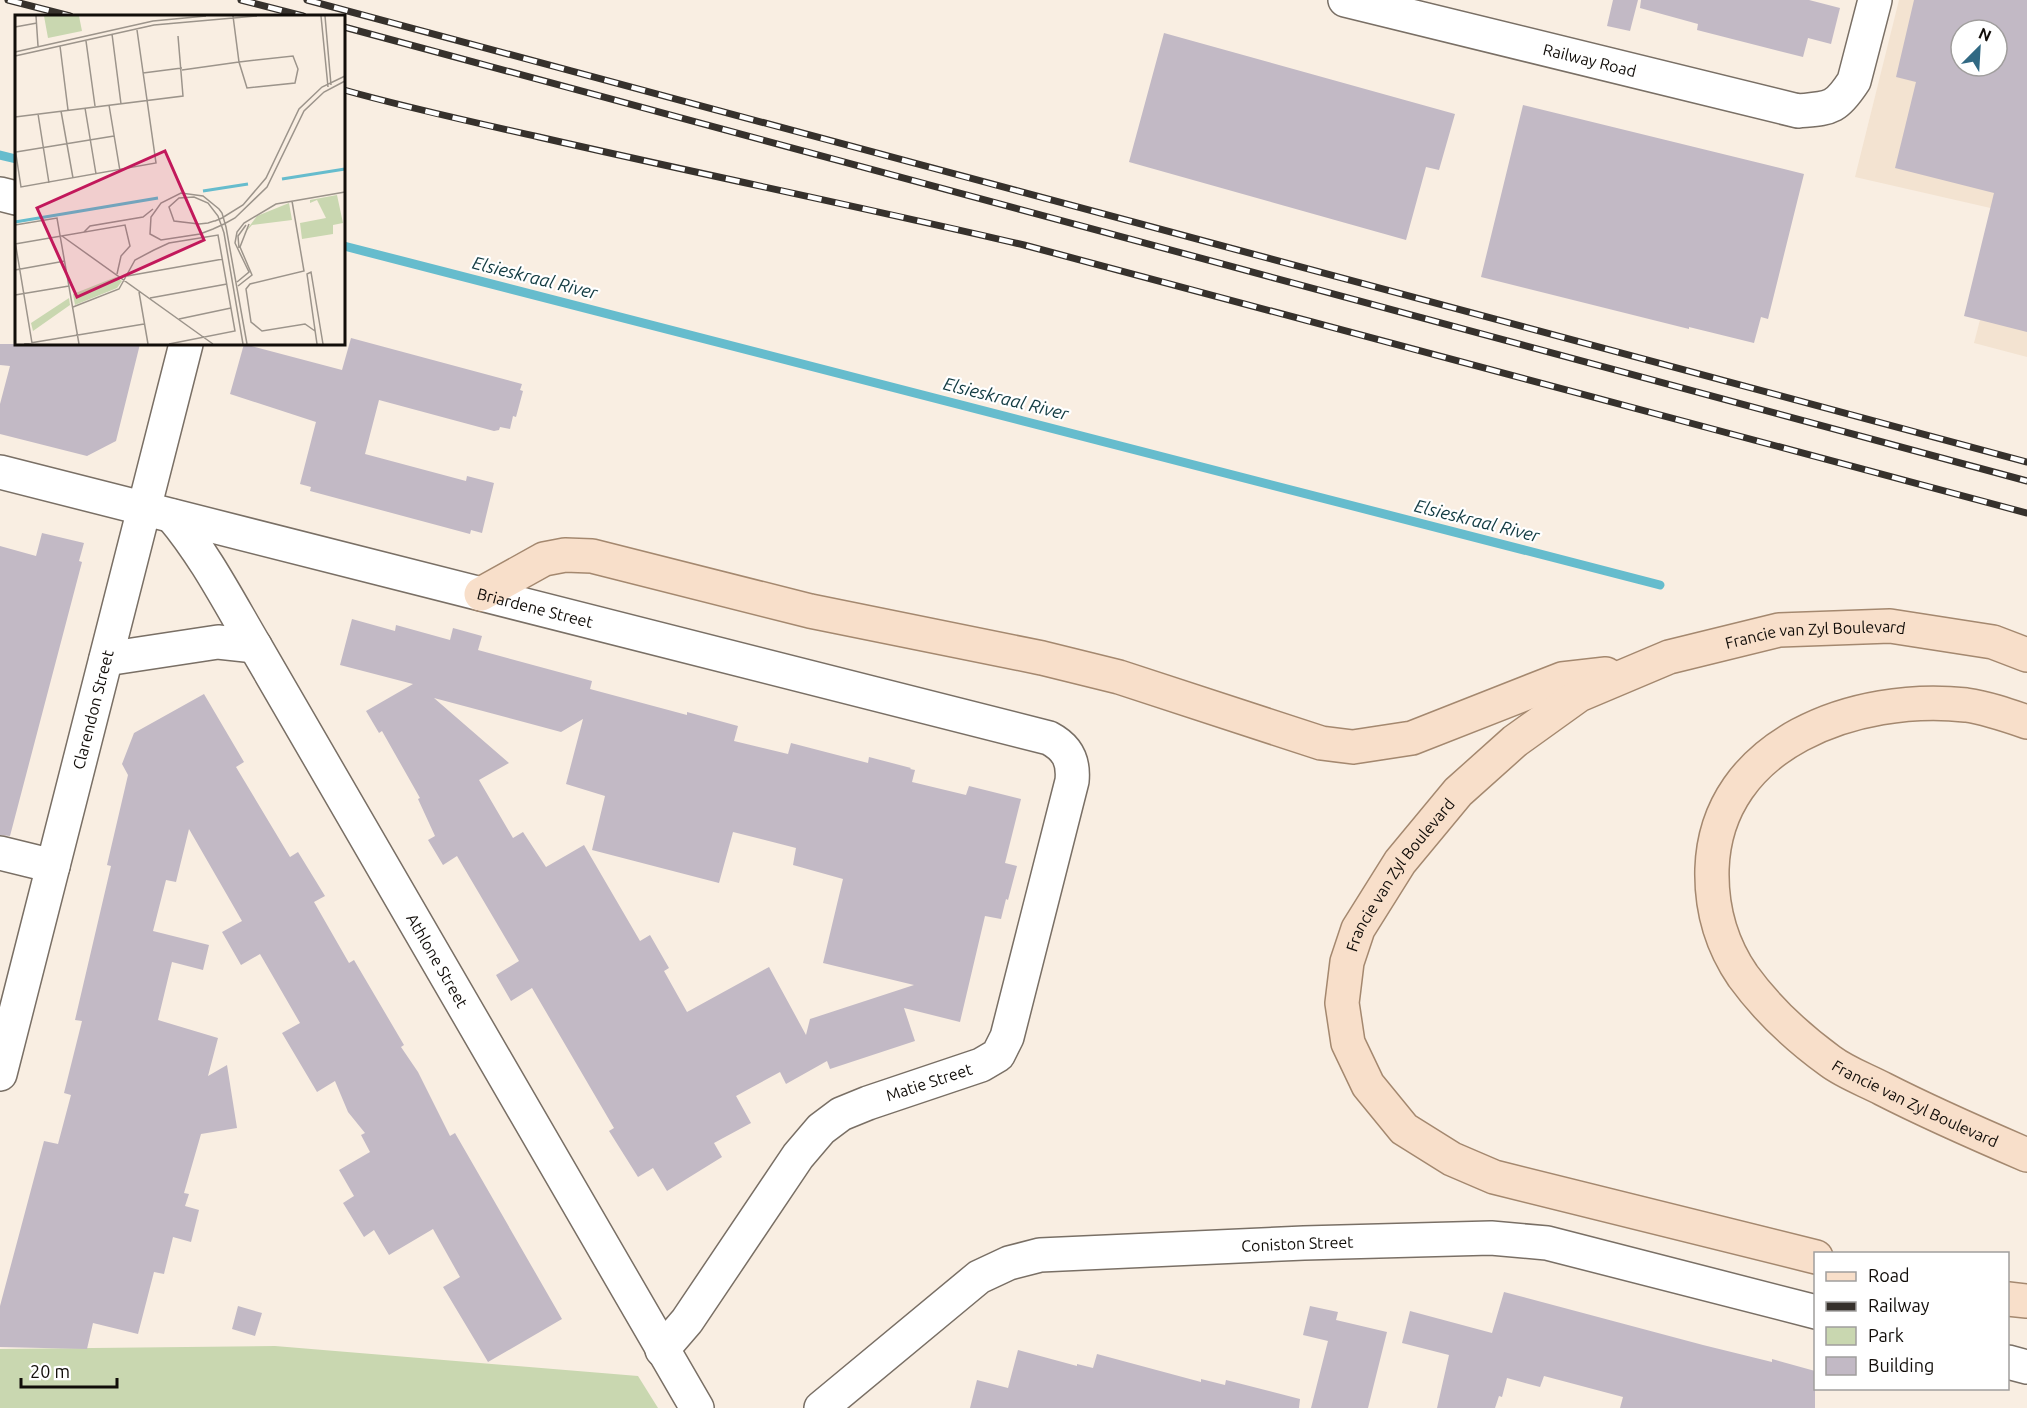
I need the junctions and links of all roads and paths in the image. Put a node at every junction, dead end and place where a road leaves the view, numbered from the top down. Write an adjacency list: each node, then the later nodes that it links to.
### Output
1 (1345, 0): 2 (street, Railway Road)
2 (1875, 0)
3 (0, 194): 4 (street)
4 (15, 198)
5 (186, 345): 7 (street, Clarendon Street)
6 (0, 472): 7 (street, Briardene Street)
7 (158, 512): 8 (street, Briardene Street); 9 (street, Athlone Street); 11 (street, Clarendon Street)
8 (481, 594): 12 (main road); 14 (street, Briardene Street)
9 (255, 646): 11 (street); 23 (street, Athlone Street)
10 (2027, 655): 12 (main road, Francie van Zyl Boulevard)
11 (105, 659): 16 (street, Clarendon Street)
12 (1636, 671): 19 (main road, Francie van Zyl Boulevard)
13 (2027, 722): 18 (main road, Francie van Zyl Boulevard)
14 (1067, 751): 23 (street, Matie Street)
15 (0, 853): 16 (street)
16 (53, 866): 17 (street, Clarendon Street)
17 (0, 1074)
18 (2027, 1155)
19 (1814, 1257)
20 (2009, 1299): 21 (main road)
21 (2027, 1301)
22 (1814, 1312): 27 (street, Coniston Street)
23 (662, 1350): 26 (street, Athlone Street)
24 (2009, 1362): 25 (street)
25 (2027, 1367)
26 (697, 1408)
27 (821, 1408)

